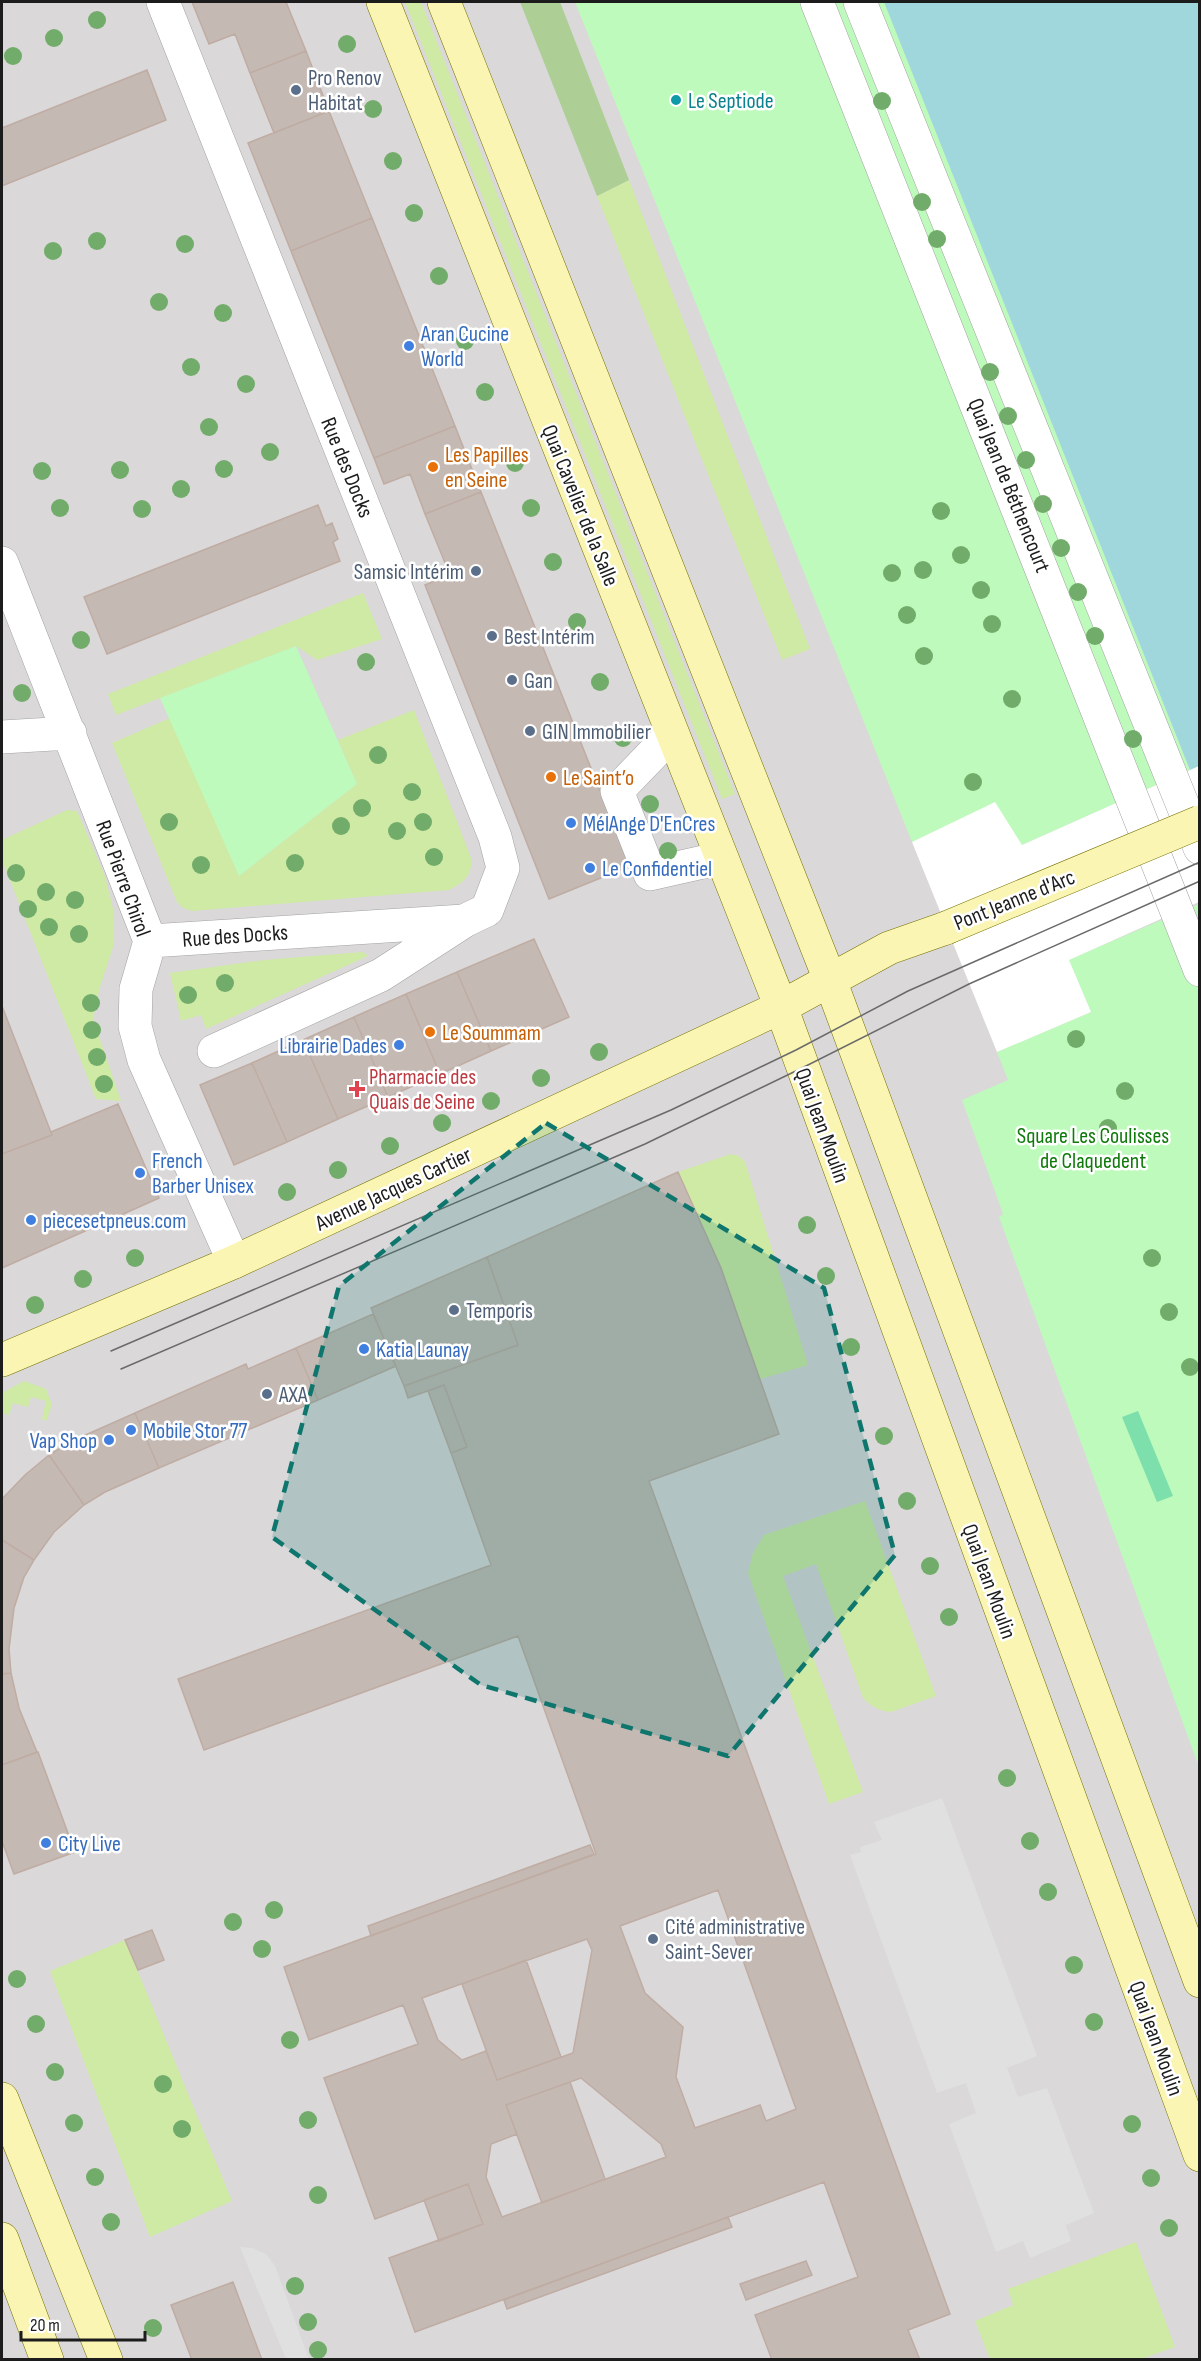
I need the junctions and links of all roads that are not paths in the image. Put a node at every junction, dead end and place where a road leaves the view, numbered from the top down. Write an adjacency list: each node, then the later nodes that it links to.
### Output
1 (163, 2): 13 (street, Rue des Docks)
2 (383, 2): 8 (main road, Quai Cavelier de la Salle)
3 (444, 2): 16 (main road)
4 (817, 2): 15 (street, Quai Jean de Béthencourt)
5 (860, 2): 11 (street, Quai Jean de Béthencourt)
6 (2, 563): 7 (street, Rue Pierre Chirol)
7 (70, 733): 9 (street); 14 (street, Rue Pierre Chirol)
8 (672, 734): 12 (main road, Quai Cavelier de la Salle); 12 (street)
9 (2, 737)
10 (1200, 822): 16 (main road, Pont Jeanne d'Arc, bridge)
11 (1200, 848)
12 (721, 858): 17 (main road, Quai Cavelier de la Salle)
13 (464, 921): 14 (street, Rue des Docks); 18 (street, Rue des Docks)
14 (150, 941): 19 (street, Rue Pierre Chirol)
15 (1200, 970)
16 (830, 980): 17 (main road, Pont Jeanne d'Arc); 21 (main road)
17 (781, 1007): 19 (main road, Avenue Jacques Cartier); 23 (main road, Quai Jean Moulin)
18 (214, 1051)
19 (234, 1262): 20 (main road, Avenue Jacques Cartier)
20 (2, 1360)
21 (1200, 1981)
22 (2, 2099): 26 (main road)
23 (1200, 2155)
24 (2, 2239): 25 (main road)
25 (47, 2360)
26 (106, 2360)

